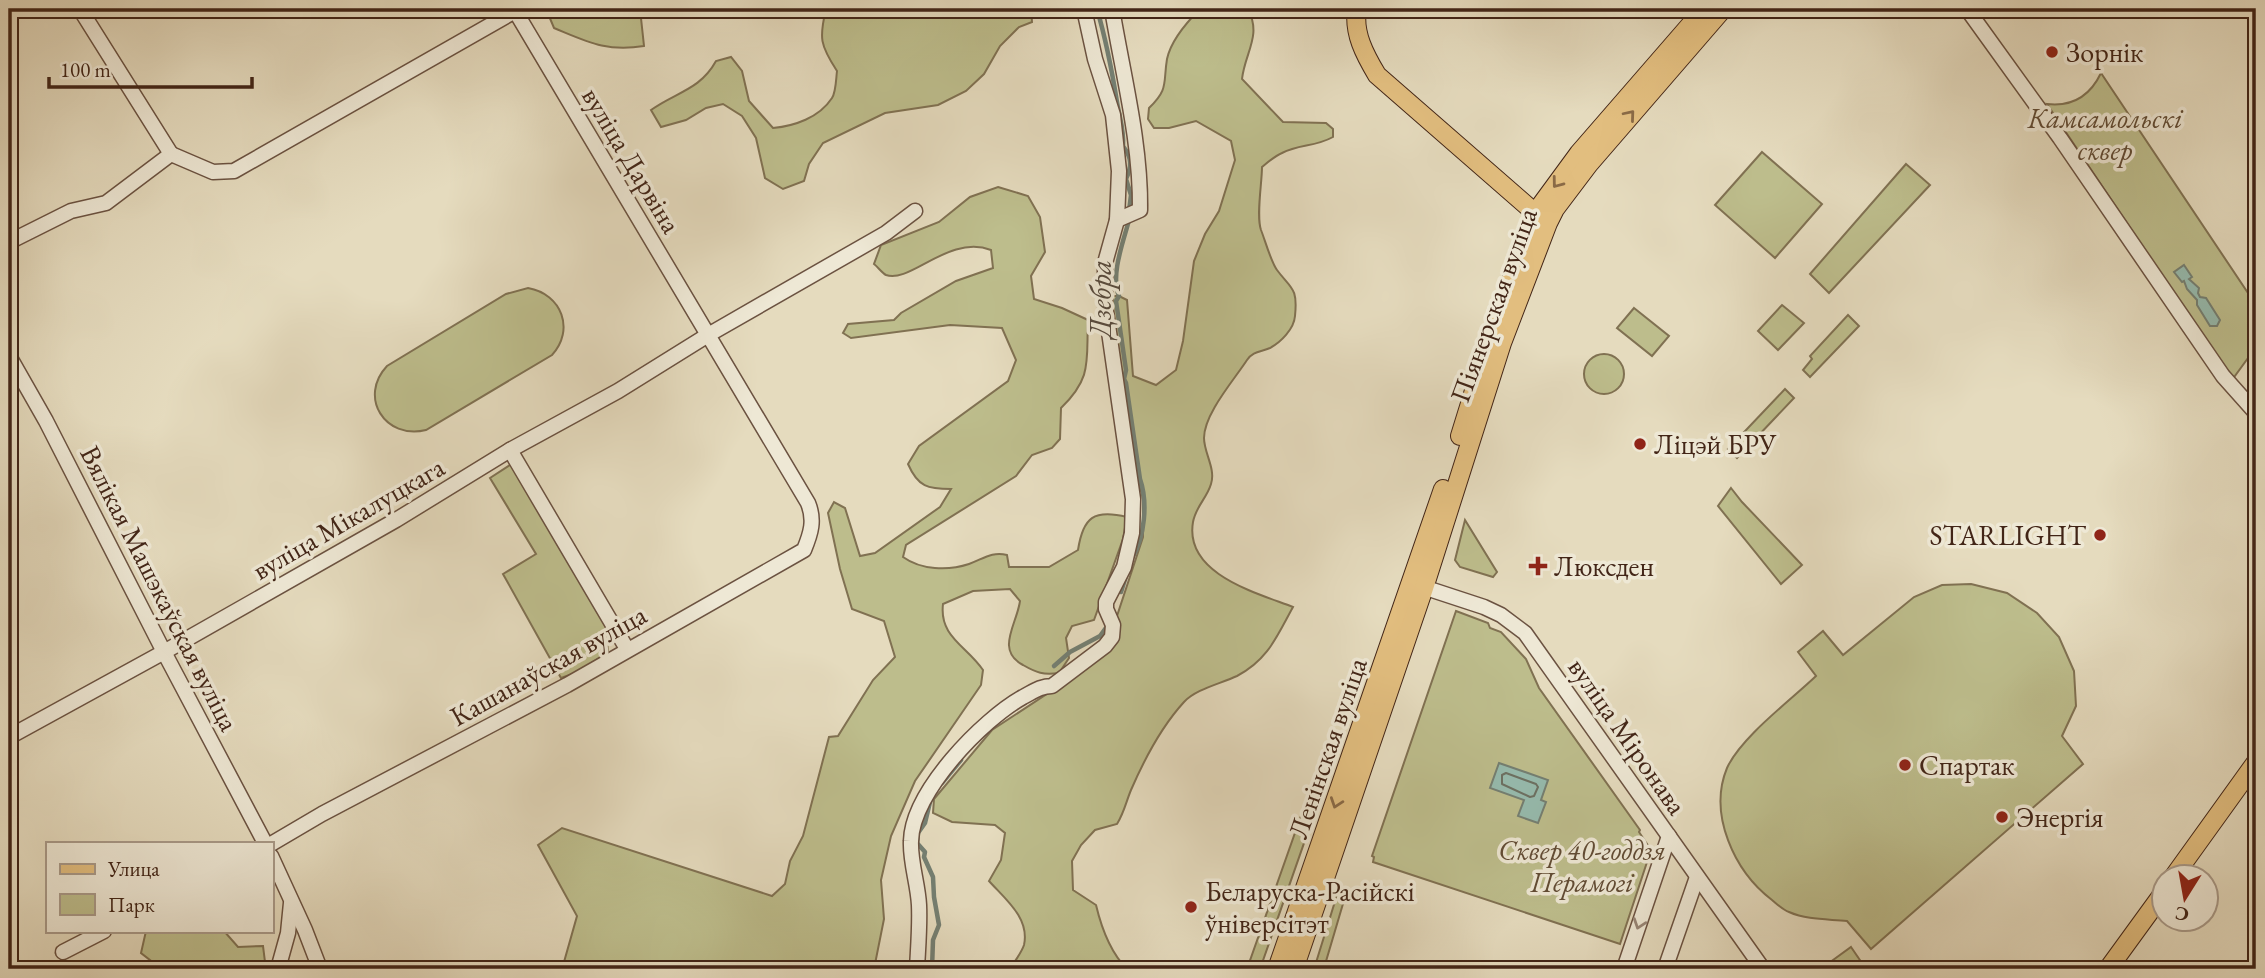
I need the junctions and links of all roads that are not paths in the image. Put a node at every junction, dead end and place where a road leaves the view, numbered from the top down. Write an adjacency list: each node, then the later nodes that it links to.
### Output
1 (80, 9): 9 (street)
2 (1084, 9): 12 (street)
3 (1112, 9): 12 (street)
4 (1704, 9): 11 (main road, Піянерская вуліца, one-way to 11)
5 (1723, 9): 11 (main road, Піянерская вуліца, one-way to 5)
6 (1967, 9): 16 (street)
7 (515, 10): 9 (street); 14 (street, вуліца Дарвіна)
8 (1354, 12): 11 (main road)
9 (171, 154): 13 (street)
10 (915, 211): 14 (street)
11 (1541, 218): 19 (main road, Піянерская вуліца)
12 (1117, 220): 38 (street)
13 (9, 242)
14 (708, 335): 17 (street, вуліца Мікалуцкага); 18 (street, вуліца Дарвіна)
15 (9, 356): 21 (street, Вялікая Машэкаўская вуліца)
16 (2256, 414)
17 (510, 450): 20 (street); 21 (street, вуліца Мікалуцкага)
18 (808, 503): 20 (street, Кашанаўская вуліца)
19 (1418, 586): 24 (street, вуліца Міронава); 39 (main road, Ленінская вуліца, one-way to 39); 40 (main road, Ленінская вуліца)
20 (627, 649): 26 (street, Кашанаўская вуліца)
21 (164, 652): 22 (street, вуліца Мікалуцкага); 25 (street, Вялікая Машэкаўская вуліца)
22 (9, 737)
23 (2256, 762): 28 (main road)
24 (1669, 836): 29 (street, вуліца Міронава); 41 (street, one-way to 41)
25 (264, 842)
26 (273, 843)
27 (273, 861): 30 (street)
28 (2185, 862)
29 (1697, 877): 42 (street); 43 (street, вуліца Міронава)
30 (291, 903): 32 (street); 34 (street)
31 (2150, 910): 44 (main road)
32 (305, 930): 34 (street); 37 (street)
33 (102, 932): 35 (street)
34 (288, 933): 36 (street)
35 (63, 952)
36 (278, 969)
37 (320, 969)
38 (917, 969)
39 (1278, 969)
40 (1294, 969)
41 (1624, 969)
42 (1665, 969)
43 (1763, 969)
44 (2108, 969)

